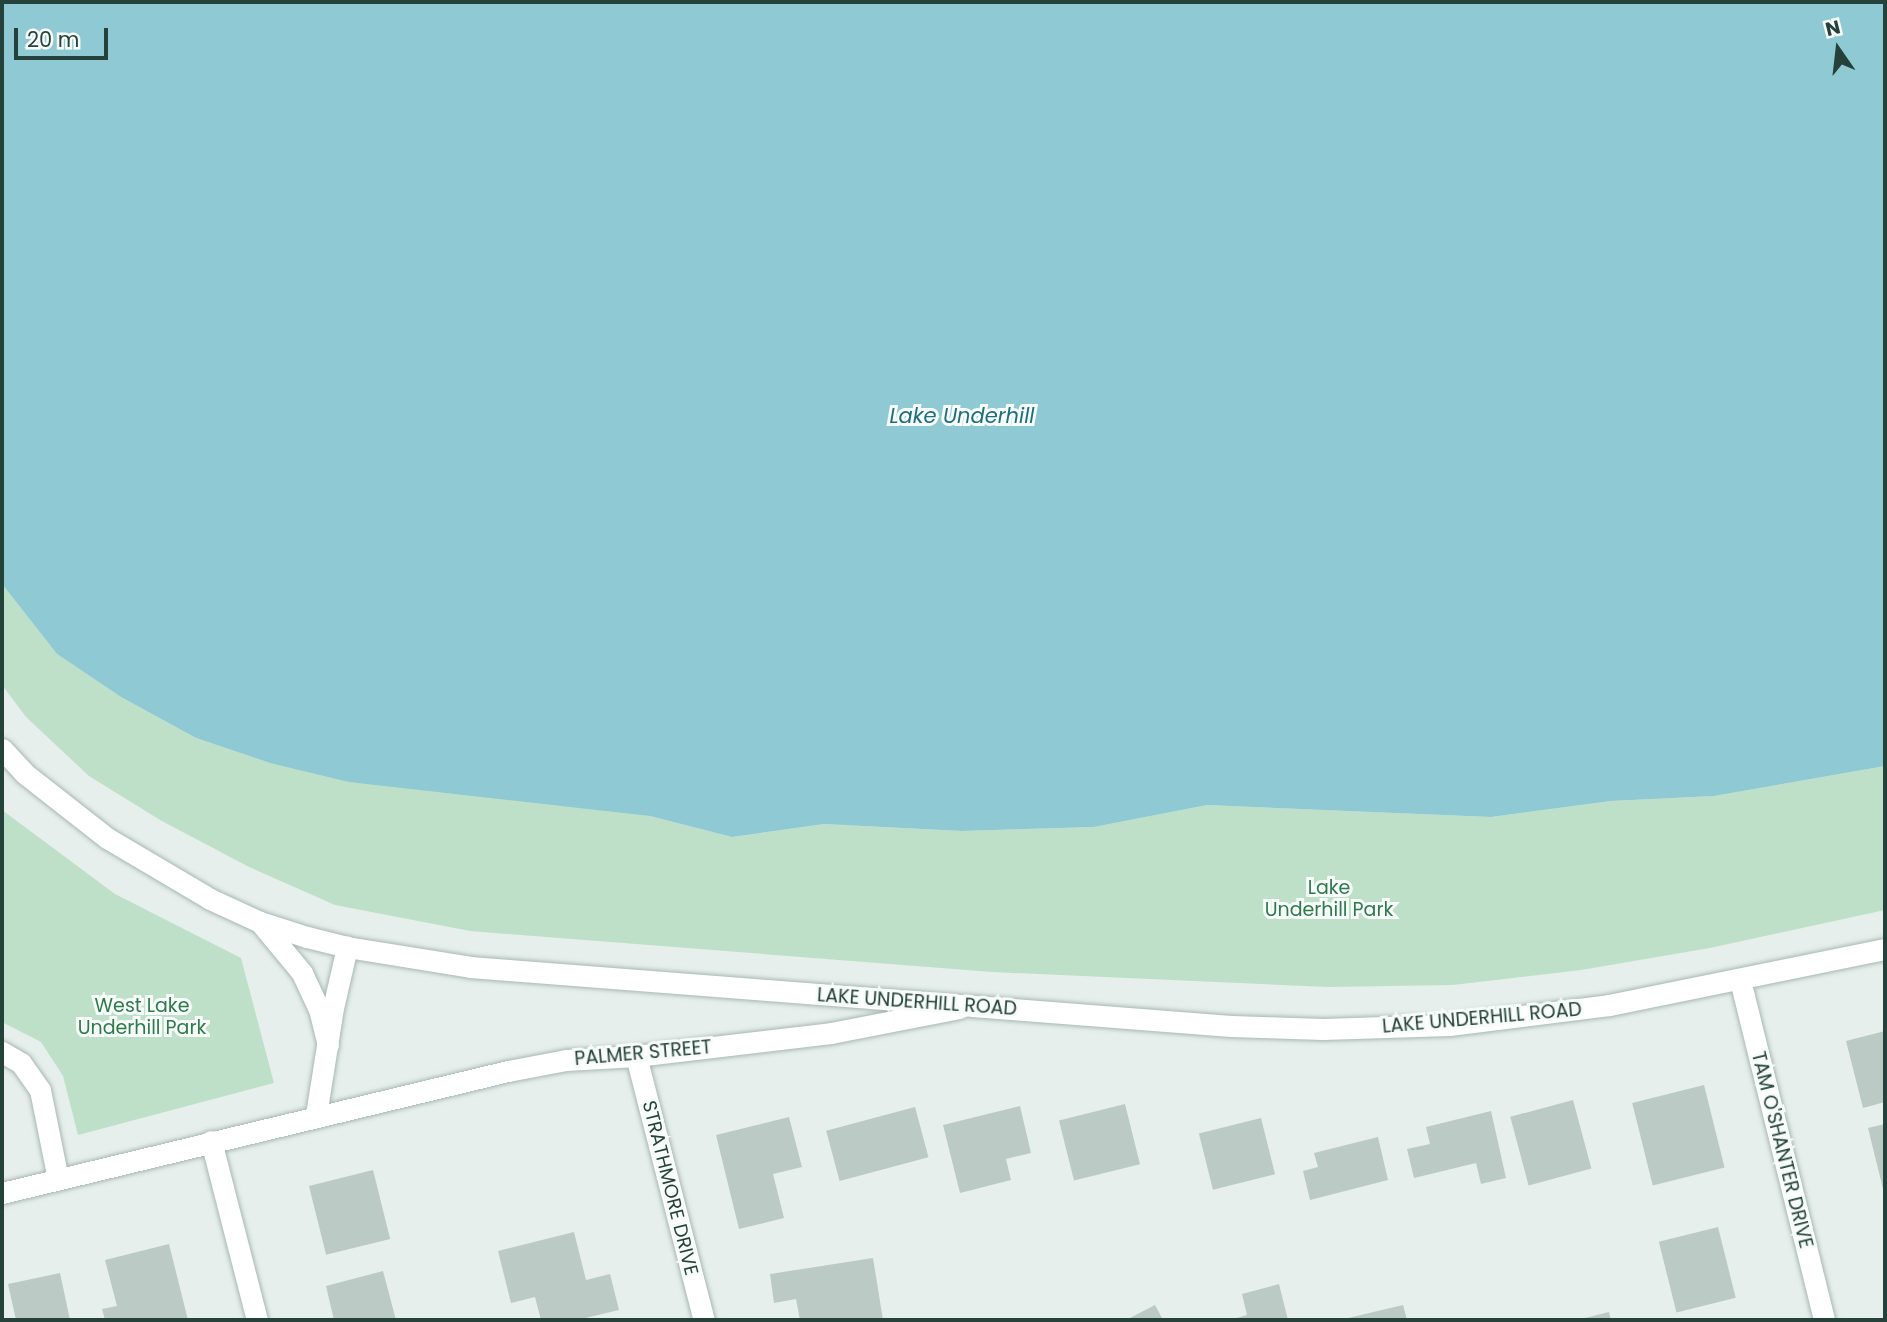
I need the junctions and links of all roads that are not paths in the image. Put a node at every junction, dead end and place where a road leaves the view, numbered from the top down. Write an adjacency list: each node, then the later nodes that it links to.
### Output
1 (2, 749): 2 (street, LAKE UNDERHILL ROAD)
2 (260, 922): 3 (street, LAKE UNDERHILL ROAD); 7 (street)
3 (347, 947): 6 (street, LAKE UNDERHILL ROAD); 7 (street)
4 (1885, 949): 5 (street, LAKE UNDERHILL ROAD)
5 (1740, 980): 6 (street, LAKE UNDERHILL ROAD); 16 (street, TAM O'SHANTER DRIVE)
6 (971, 1006): 9 (street, PALMER STREET)
7 (328, 1045): 10 (street)
8 (2, 1052): 12 (street)
9 (636, 1056): 10 (street, PALMER STREET); 15 (street, STRATHMORE DRIVE)
10 (317, 1115): 11 (street, PALMER STREET)
11 (211, 1141): 12 (street, PALMER STREET); 14 (street)
12 (58, 1179): 13 (street, PALMER STREET)
13 (2, 1193)
14 (257, 1320)
15 (704, 1320)
16 (1824, 1320)

